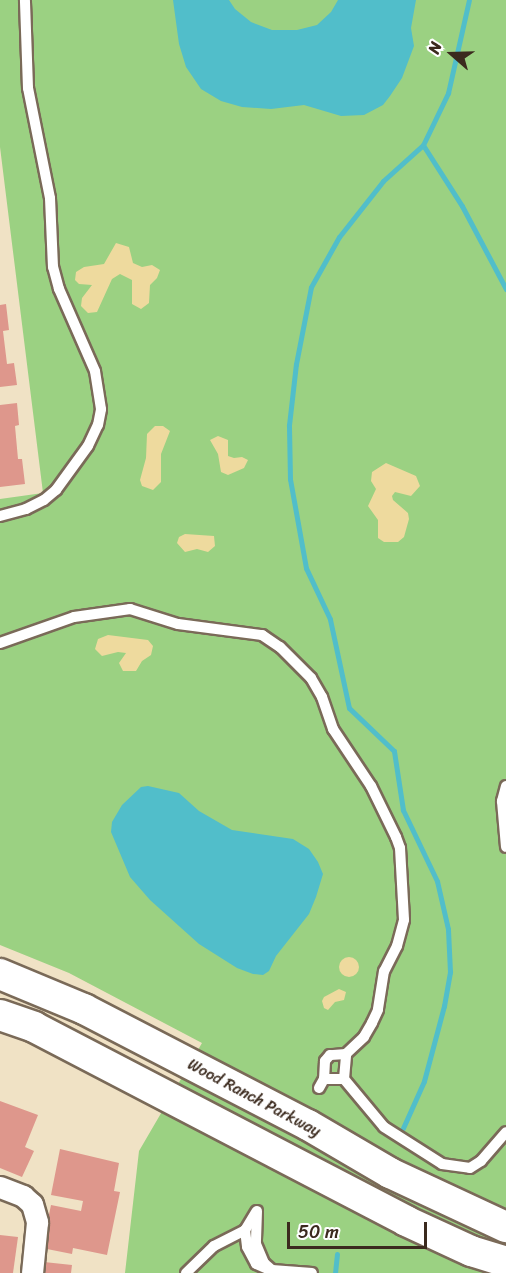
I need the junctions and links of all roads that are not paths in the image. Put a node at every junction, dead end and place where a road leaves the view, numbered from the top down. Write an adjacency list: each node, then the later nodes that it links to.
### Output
1 (25, 0): 2 (lane)
2 (0, 516)
3 (0, 643): 8 (lane)
4 (506, 786): 5 (lane)
5 (506, 847)
6 (0, 974): 12 (main road, Wood Ranch Parkway)
7 (0, 1015): 14 (main road)
8 (346, 1054): 9 (lane); 9 (lane)
9 (344, 1079): 10 (lane)
10 (506, 1132)
11 (0, 1187): 16 (street)
12 (506, 1227)
13 (245, 1230): 15 (lane); 15 (lane); 17 (lane)
14 (506, 1262)
15 (274, 1271): 18 (lane)
16 (32, 1273)
17 (186, 1273)
18 (312, 1273)

